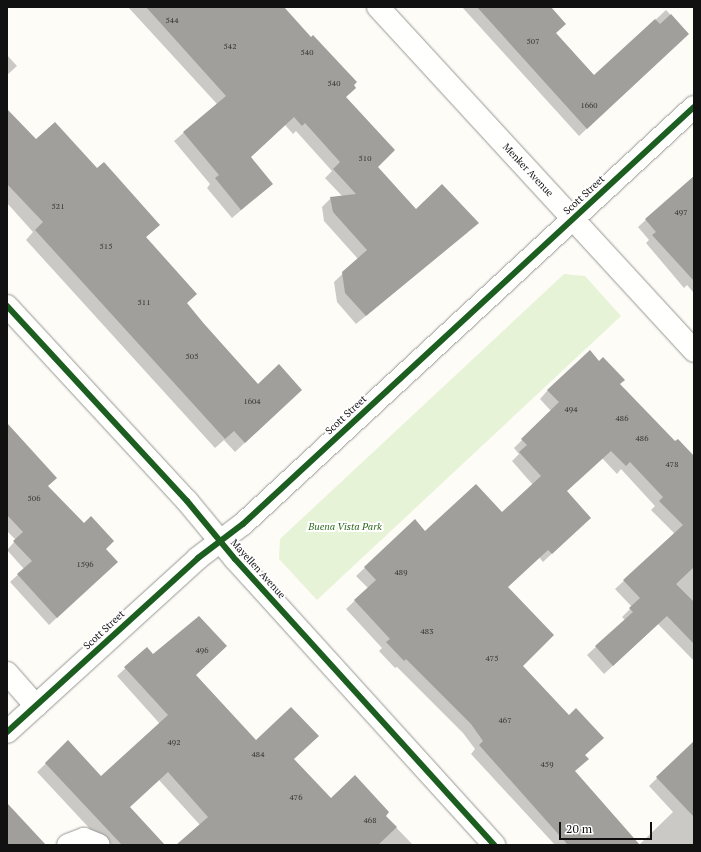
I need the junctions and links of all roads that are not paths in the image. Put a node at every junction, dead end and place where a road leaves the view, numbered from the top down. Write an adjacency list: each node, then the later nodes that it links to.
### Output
1 (378, 7): 3 (street, Menker Avenue)
2 (694, 107): 3 (street, Scott Street)
3 (574, 219): 5 (street, Menker Avenue); 6 (street, Scott Street)
4 (7, 306): 6 (street, Mayellen Avenue)
5 (694, 351)
6 (220, 541): 8 (street, Scott Street); 12 (street, Mayellen Avenue)
7 (7, 673): 8 (street)
8 (36, 706): 9 (street, Scott Street)
9 (7, 732)
10 (68, 845): 11 (street)
11 (99, 845)
12 (494, 845)

